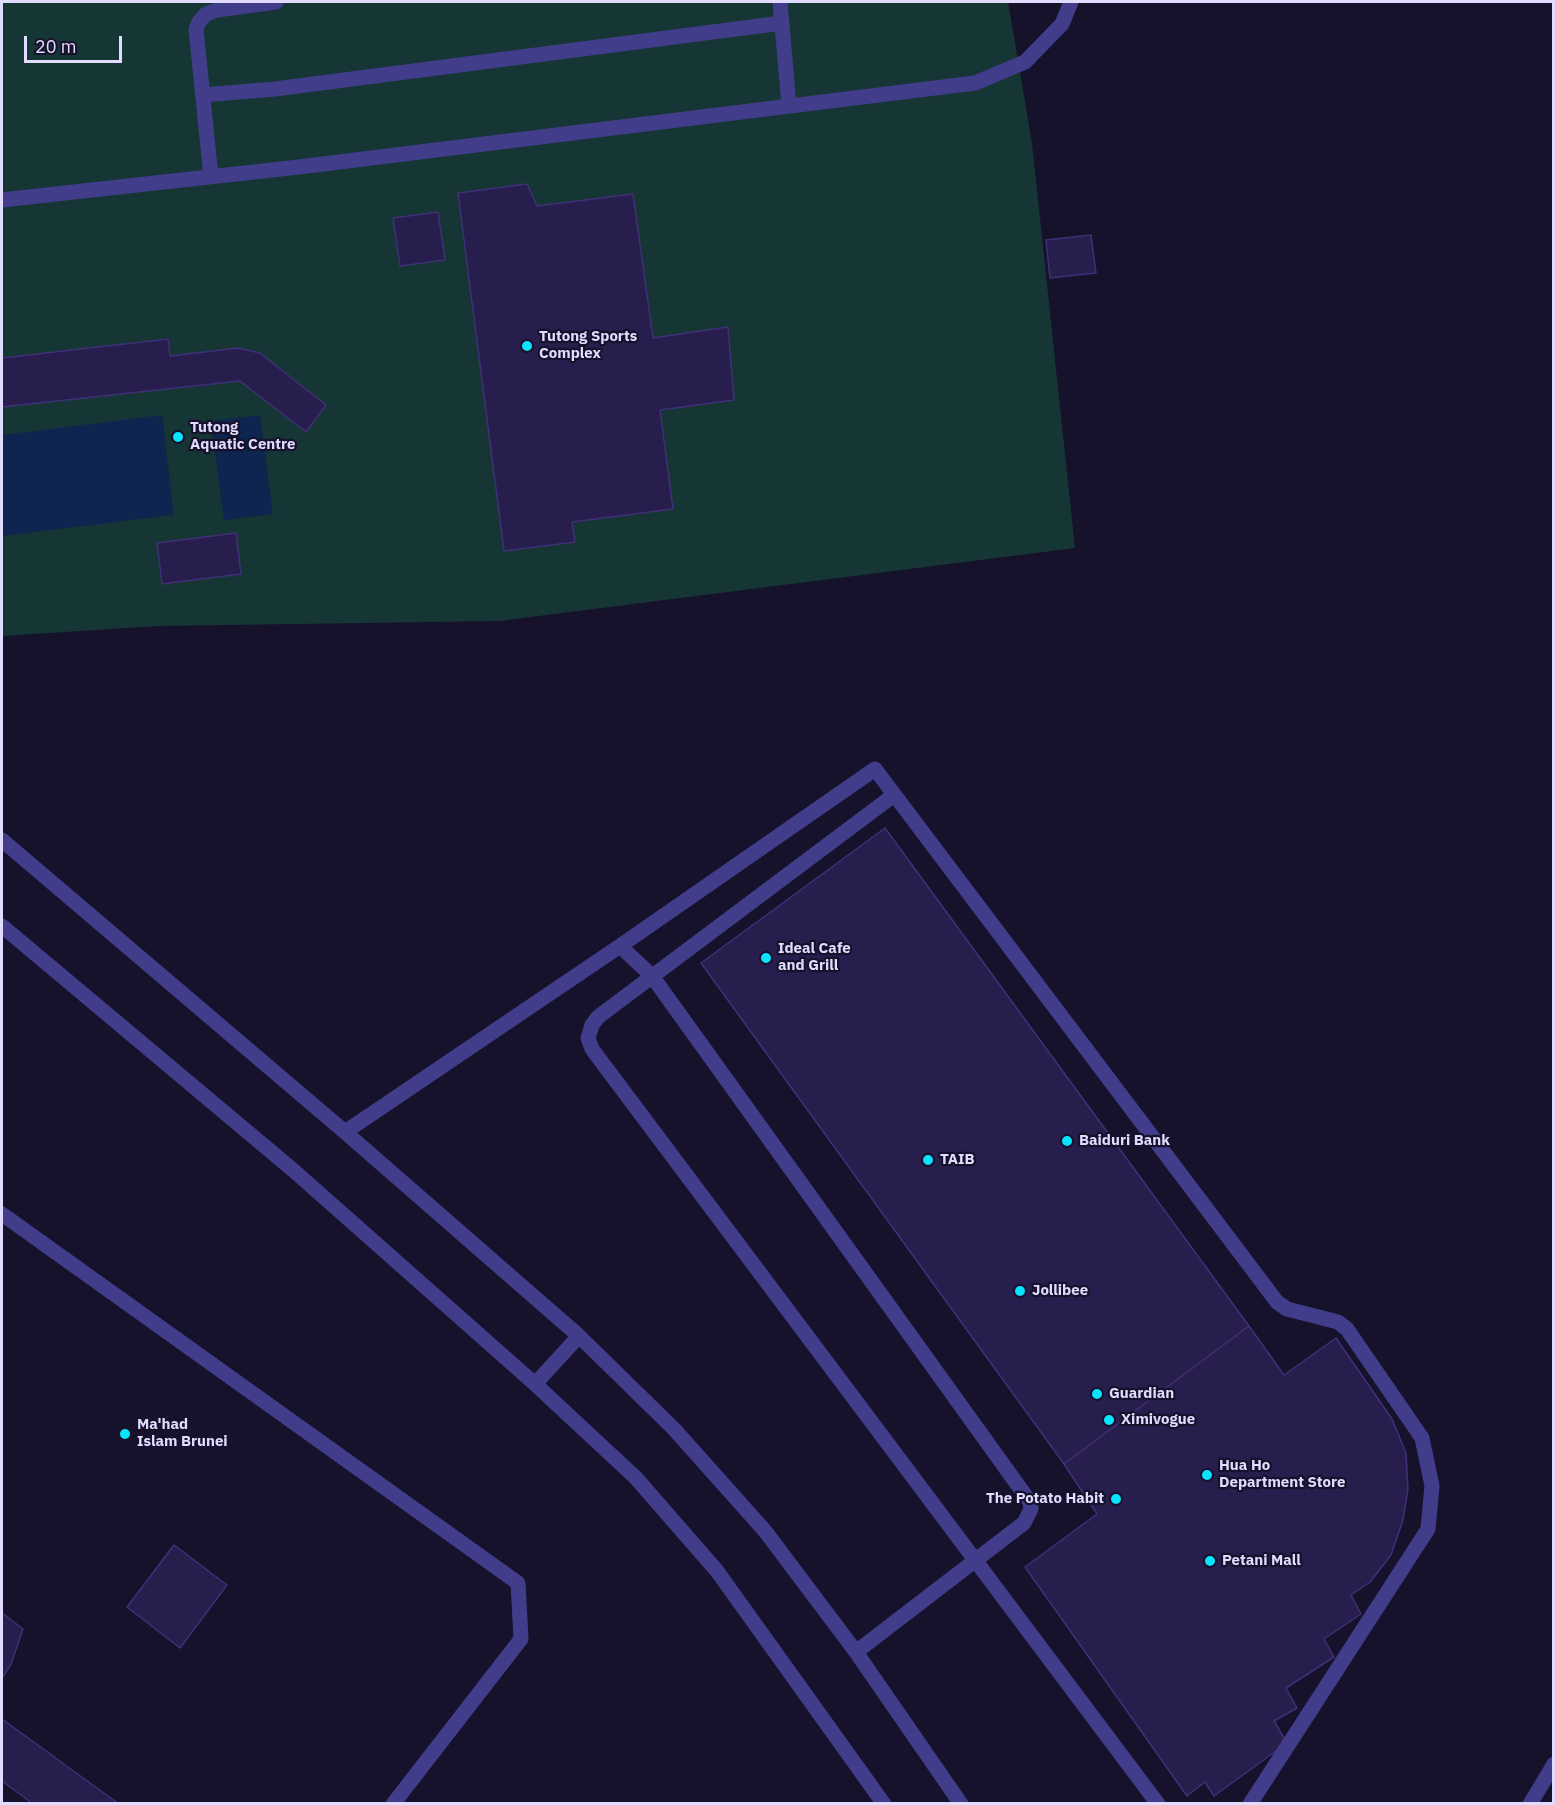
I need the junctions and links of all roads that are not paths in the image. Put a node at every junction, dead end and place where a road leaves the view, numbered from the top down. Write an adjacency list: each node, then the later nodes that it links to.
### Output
1 (276, 2): 5 (street)
2 (780, 2): 4 (street)
3 (1071, 2): 6 (street)
4 (782, 23): 5 (street); 6 (street)
5 (203, 94): 7 (street)
6 (789, 106): 7 (street)
7 (211, 177): 8 (street)
8 (2, 200)
9 (894, 795): 12 (street); 13 (street); 25 (street)
10 (2, 840): 14 (street)
11 (2, 926): 17 (street)
12 (620, 946): 13 (street); 14 (street)
13 (652, 976): 18 (street); 18 (street)
14 (345, 1132): 16 (street)
15 (2, 1214): 21 (street)
16 (579, 1336): 17 (street); 19 (street)
17 (535, 1384): 22 (street)
18 (975, 1560): 19 (street); 24 (street)
19 (856, 1652): 23 (street)
20 (1554, 1764): 26 (street)
21 (393, 1803)
22 (884, 1803)
23 (960, 1803)
24 (1158, 1803)
25 (1250, 1803)
26 (1530, 1803)

